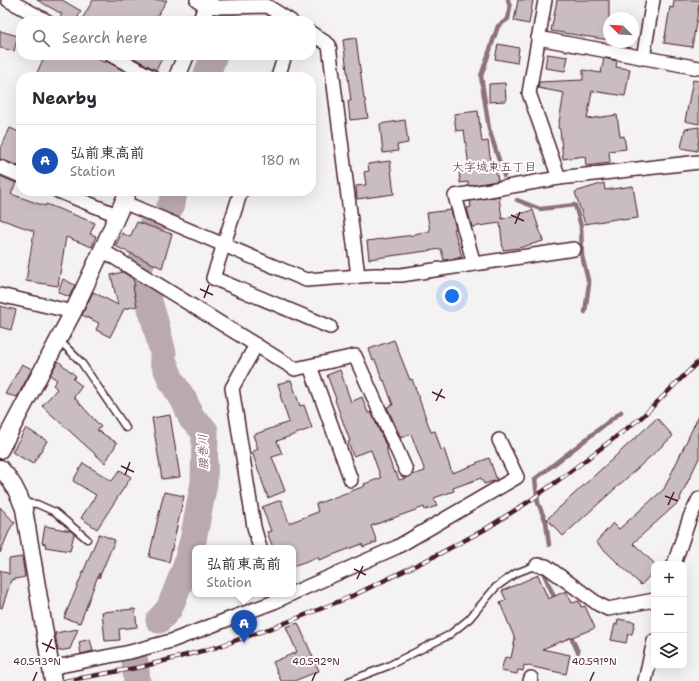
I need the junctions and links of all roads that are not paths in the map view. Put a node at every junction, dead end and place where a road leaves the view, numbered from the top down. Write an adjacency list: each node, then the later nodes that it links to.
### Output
1 (8, 0): 5 (street)
2 (545, 0): 9 (street)
3 (653, 0): 10 (street)
4 (213, 4): 6 (street); 7 (street)
5 (38, 16)
6 (205, 16)
7 (283, 16)
8 (316, 36): 29 (street)
9 (538, 38): 10 (street); 21 (street)
10 (643, 58): 14 (street)
11 (120, 60): 15 (street)
12 (184, 60): 16 (street)
13 (283, 60): 17 (street)
14 (699, 68)
15 (143, 72)
16 (179, 72)
17 (280, 72)
18 (699, 162): 21 (street)
19 (0, 168): 20 (street)
20 (16, 174)
21 (559, 178): 28 (street)
22 (85, 196): 24 (street)
23 (239, 196): 25 (street)
24 (122, 203): 25 (street); 26 (street)
25 (224, 245): 29 (street); 32 (street)
26 (102, 250): 31 (street); 34 (street)
27 (574, 250): 28 (street)
28 (474, 264): 29 (street)
29 (358, 276)
30 (0, 295): 31 (street)
31 (73, 312): 33 (street)
32 (330, 328)
33 (59, 340): 36 (lane); 38 (street)
34 (256, 345): 35 (street); 46 (street)
35 (310, 366): 40 (street); 41 (street)
36 (126, 428)
37 (499, 440): 49 (street)
38 (0, 450)
39 (0, 468): 43 (street)
40 (406, 470)
41 (351, 480)
42 (699, 499): 44 (street)
43 (22, 502): 45 (lane); 53 (street)
44 (694, 518): 47 (street)
45 (87, 540)
46 (259, 545)
47 (675, 561)
48 (537, 565): 51 (street); 54 (lane)
49 (296, 592)
50 (272, 598): 53 (street)
51 (651, 601)
52 (651, 654): 55 (street)
53 (52, 674)
54 (353, 680)
55 (645, 681)

